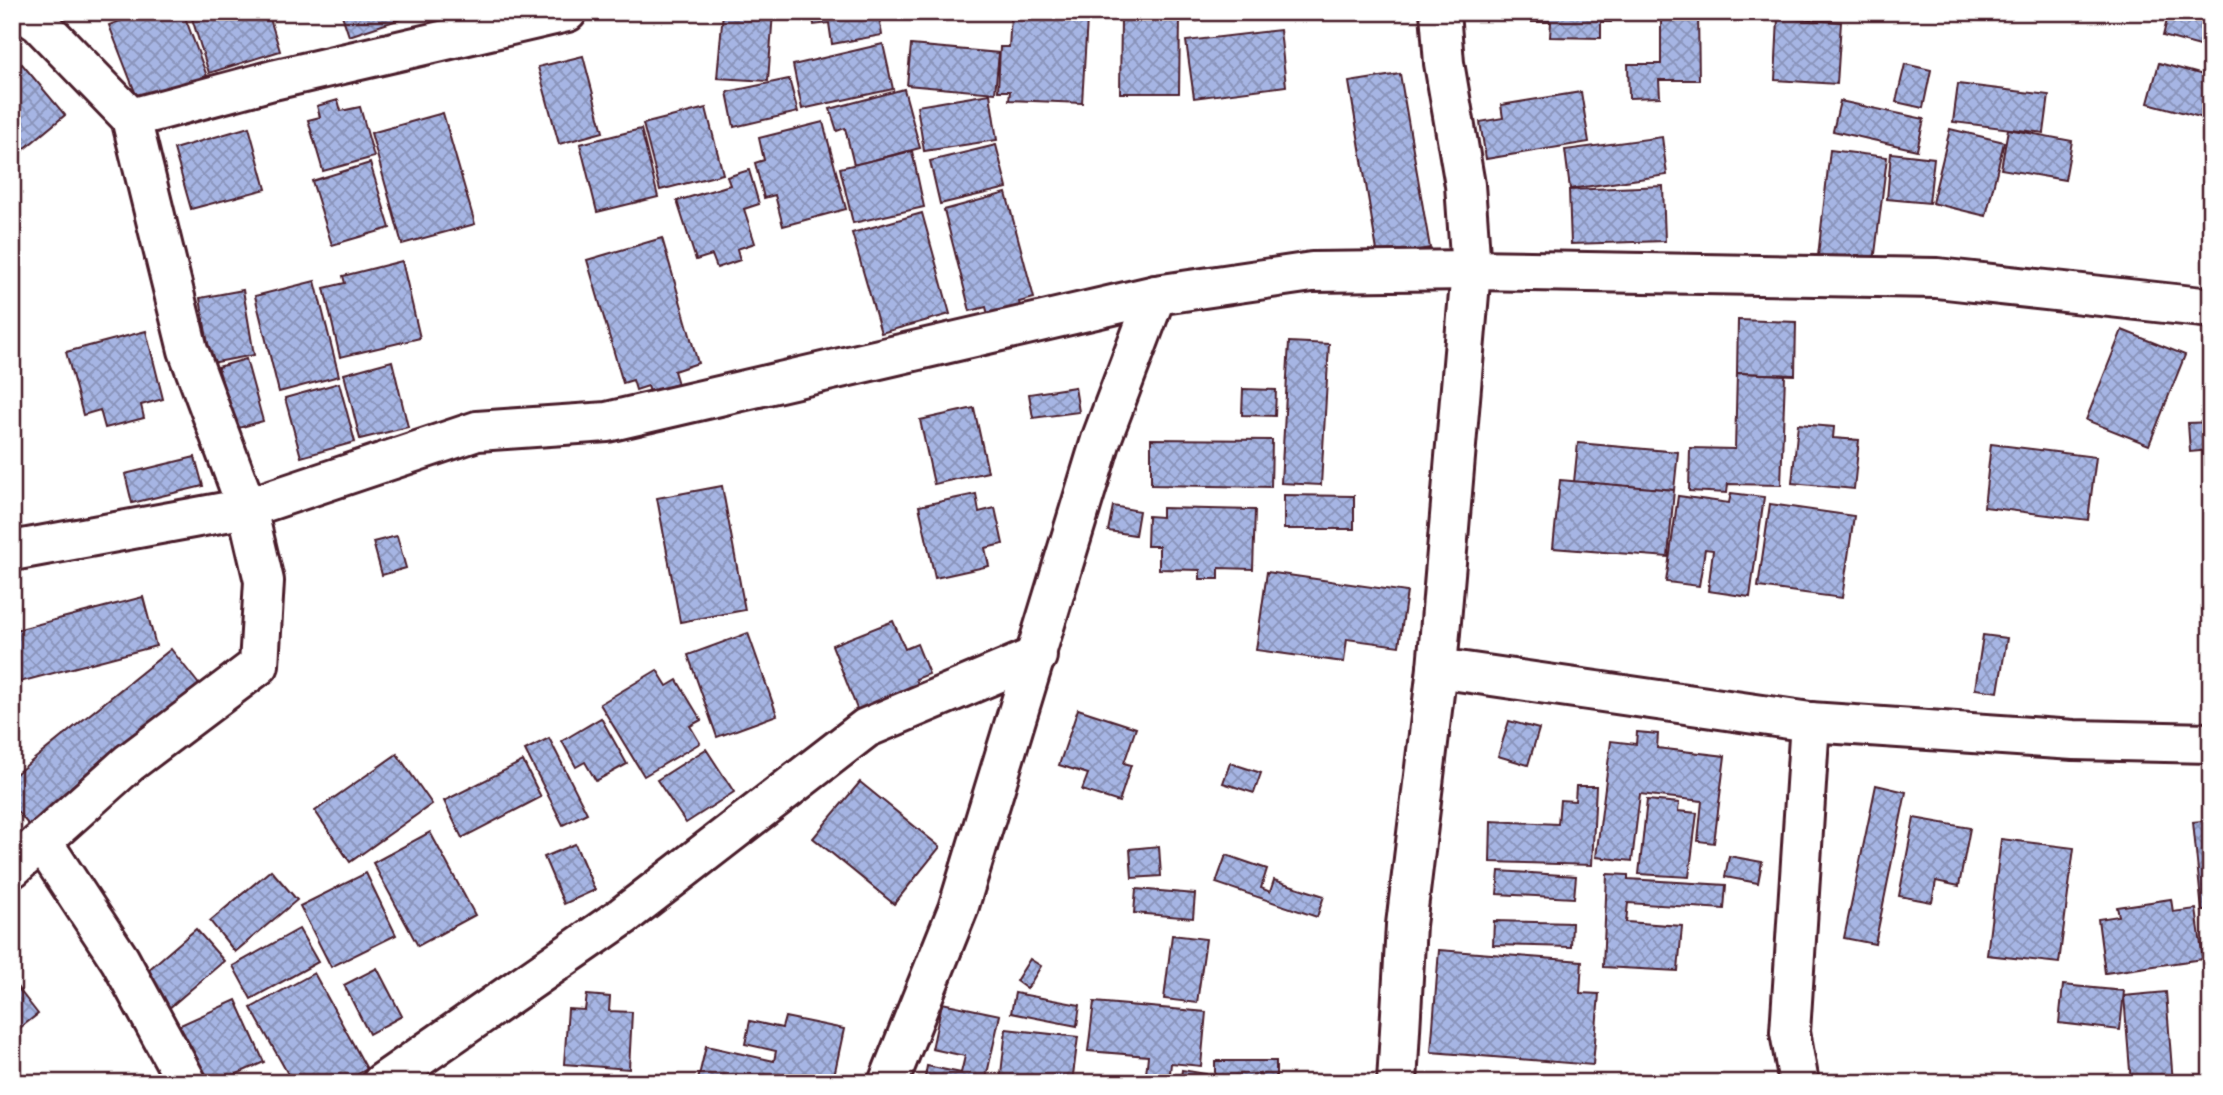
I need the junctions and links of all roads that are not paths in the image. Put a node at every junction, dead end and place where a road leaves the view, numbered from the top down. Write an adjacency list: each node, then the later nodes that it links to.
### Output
1 (23, 12): 4 (street)
2 (567, 12): 4 (street)
3 (1440, 12): 5 (street)
4 (131, 118): 8 (street)
5 (1471, 270): 6 (street); 7 (street); 11 (street)
6 (1156, 295): 8 (street); 10 (street)
7 (2211, 308)
8 (247, 508): 9 (street); 14 (street)
9 (12, 551)
10 (1037, 656): 17 (street); 18 (street)
11 (1437, 668): 12 (street); 19 (street)
12 (1810, 722): 13 (street); 20 (street)
13 (2211, 743)
14 (43, 843): 15 (street); 16 (street)
15 (12, 868)
16 (187, 1083)
17 (382, 1083)
18 (888, 1083)
19 (1397, 1083)
20 (1799, 1083)

